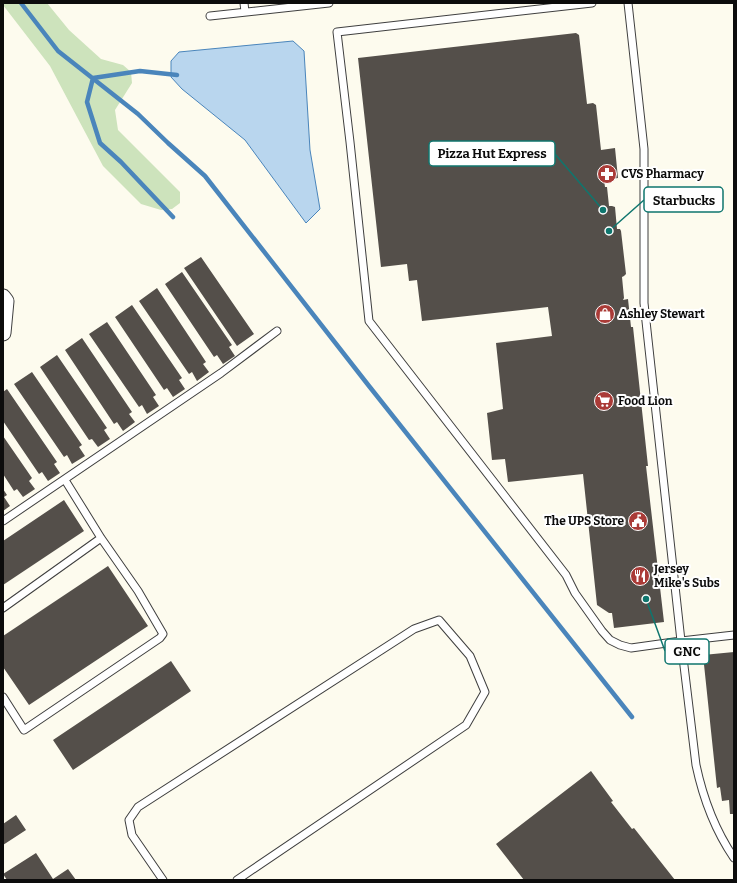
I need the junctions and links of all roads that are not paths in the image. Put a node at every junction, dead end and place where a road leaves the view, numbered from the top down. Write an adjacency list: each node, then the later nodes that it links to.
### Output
1 (244, 3): 5 (lane)
2 (329, 3): 5 (lane)
3 (592, 3): 15 (lane)
4 (628, 3): 15 (lane)
5 (244, 12): 6 (lane)
6 (210, 16)
7 (3, 296): 9 (street)
8 (277, 331): 10 (lane)
9 (3, 333)
10 (65, 480): 11 (lane); 12 (lane)
11 (3, 521)
12 (101, 538): 13 (lane); 16 (lane)
13 (3, 608)
14 (734, 635): 15 (lane)
15 (681, 641): 17 (lane)
16 (3, 697)
17 (734, 858)
18 (163, 880): 19 (lane)
19 (237, 880)

